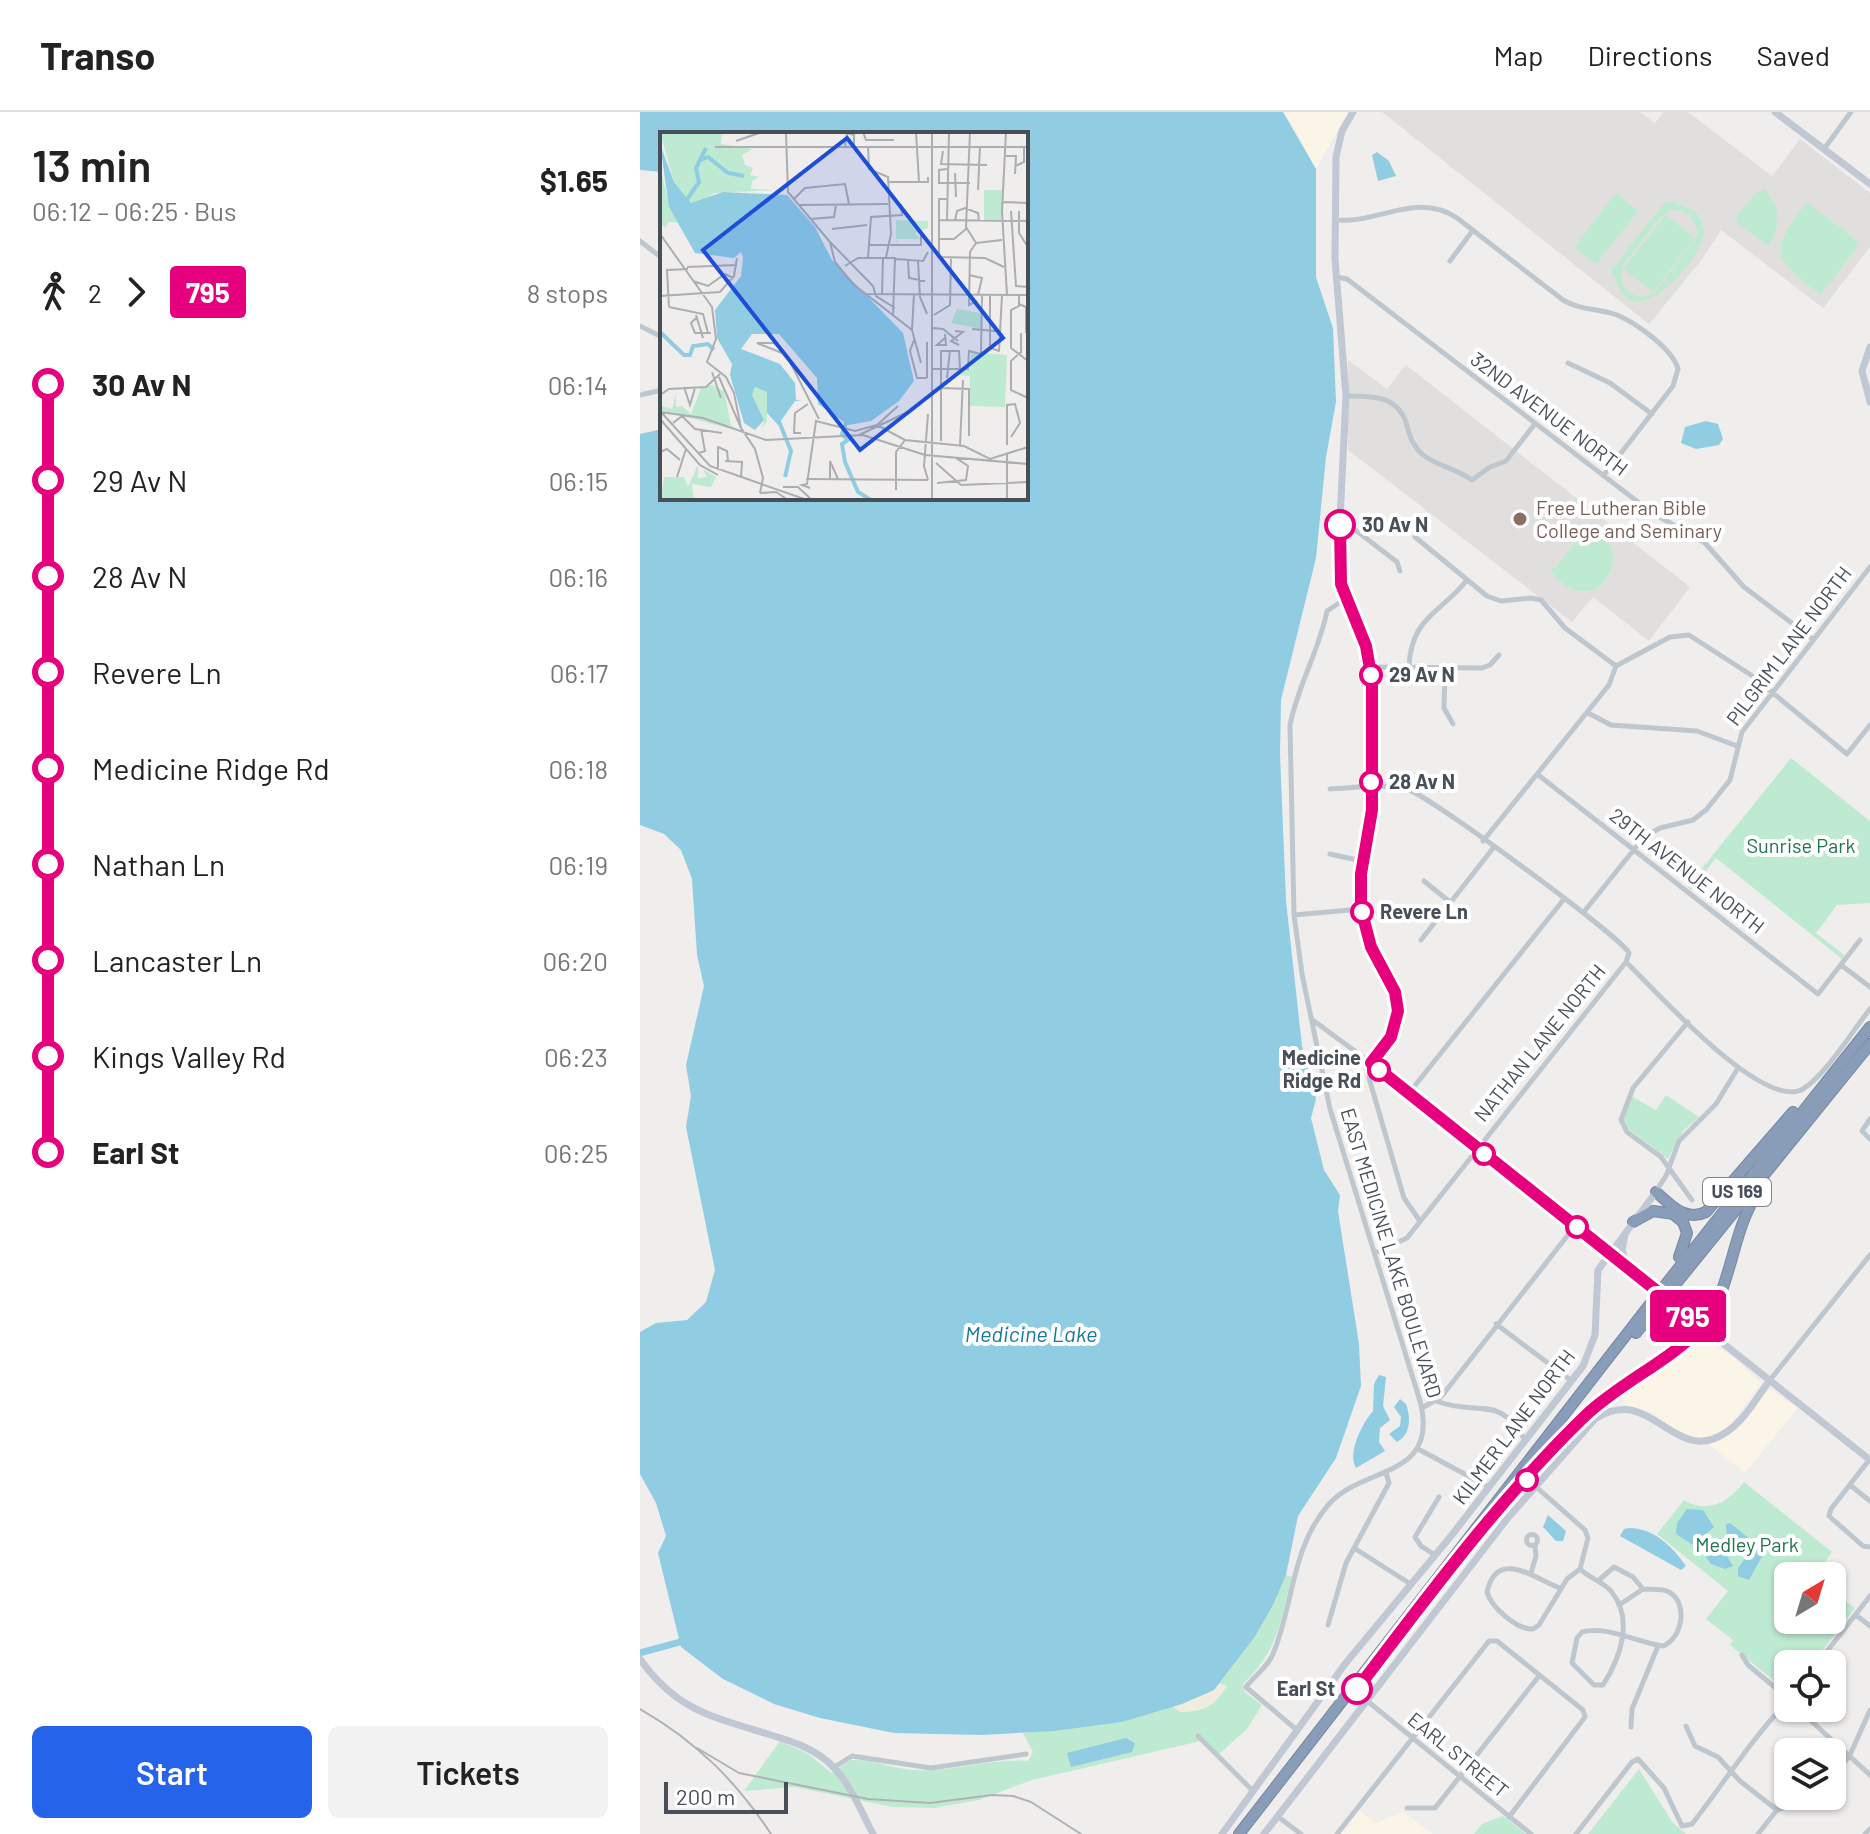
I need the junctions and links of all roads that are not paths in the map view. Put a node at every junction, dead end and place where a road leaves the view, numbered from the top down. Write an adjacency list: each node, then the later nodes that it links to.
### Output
1 (1353, 112): 6 (street)
2 (1775, 112): 4 (street)
3 (1851, 112): 4 (street)
4 (1824, 149): 5 (street)
5 (1870, 184)
6 (1334, 220): 7 (street); 11 (street)
7 (1473, 230): 10 (street); 20 (street)
8 (640, 241): 9 (street)
9 (660, 256)
10 (1450, 261)
11 (1337, 277): 18 (street); 21 (street, 32ND AVENUE NORTH)
12 (640, 326): 13 (street)
13 (660, 336)
14 (1870, 347): 19 (street)
15 (1568, 363): 20 (street)
16 (660, 390): 17 (street)
17 (640, 395)
18 (1346, 396): 21 (street); 23 (street)
19 (1870, 402)
20 (1652, 414): 22 (street)
21 (1534, 424): 22 (street, 32ND AVENUE NORTH)
22 (1604, 475): 29 (street, 32ND AVENUE NORTH)
23 (1341, 519): 26 (street); 28 (street)
24 (1415, 537): 27 (street)
25 (1870, 567): 29 (street, PILGRIM LANE NORTH)
26 (1400, 571)
27 (1467, 580): 31 (street); 33 (street)
28 (1345, 599): 32 (street); 53 (street, EAST MEDICINE LAKE BOULEVARD)
29 (1813, 639): 35 (street, PILGRIM LANE NORTH)
30 (1499, 655): 34 (street)
31 (1616, 666): 35 (street); 36 (street)
32 (1371, 667): 33 (street); 41 (street)
33 (1409, 667): 34 (street)
34 (1445, 668): 37 (street)
35 (1773, 692): 38 (street); 39 (street, PILGRIM LANE NORTH)
36 (1588, 713): 39 (street); 40 (street)
37 (1453, 724)
38 (1870, 725)
39 (1737, 746): 45 (street, PILGRIM LANE NORTH)
40 (1537, 774): 43 (street); 45 (street, 29TH AVENUE NORTH)
41 (1371, 787): 42 (street); 43 (street); 47 (street)
42 (1330, 789)
43 (1483, 841): 44 (street)
44 (1494, 847): 49 (street); 50 (street)
45 (1634, 850): 52 (street, PILGRIM LANE NORTH); 57 (street, 29TH AVENUE NORTH)
46 (1330, 854): 47 (street)
47 (1362, 861): 51 (street)
48 (1424, 881): 50 (street)
49 (1564, 899): 52 (street); 67 (street)
50 (1450, 902): 54 (street)
51 (1361, 909): 53 (street); 64 (street)
52 (1583, 913): 56 (street, NATHAN LANE NORTH)
53 (1294, 915): 60 (street, EAST MEDICINE LAKE BOULEVARD)
54 (1421, 940)
55 (1860, 940): 57 (street)
56 (1626, 962): 61 (street); 71 (street, NATHAN LANE NORTH)
57 (1841, 965): 58 (street)
58 (1870, 987)
59 (1870, 1009): 65 (street)
60 (1312, 1020): 64 (street); 79 (street, EAST MEDICINE LAKE BOULEVARD)
61 (1688, 1022): 65 (street); 72 (street)
62 (1870, 1027): 66 (highway, US 169)
63 (1870, 1044): 69 (highway, US 169)
64 (1371, 1063): 67 (street); 76 (street)
65 (1738, 1068): 72 (street, KILMER LANE NORTH)
66 (1829, 1077): 73 (highway); 83 (highway, US 169)
67 (1408, 1094): 71 (street)
68 (1870, 1119): 70 (street)
69 (1802, 1128): 85 (highway); 99 (highway, US 169)
70 (1870, 1139)
71 (1477, 1148): 76 (street, NATHAN LANE NORTH); 78 (street)
72 (1669, 1168): 73 (street, KILMER LANE NORTH); 74 (street)
73 (1654, 1194): 75 (highway); 77 (street, KILMER LANE NORTH)
74 (1692, 1200)
75 (1674, 1214): 77 (highway); 83 (highway)
76 (1420, 1221): 79 (street, NATHAN LANE NORTH)
77 (1630, 1225): 80 (street, KILMER LANE NORTH); 82 (street)
78 (1575, 1226): 80 (street); 84 (street)
79 (1375, 1253): 89 (street, EAST MEDICINE LAKE BOULEVARD)
80 (1608, 1253): 82 (street); 86 (street, KILMER LANE NORTH)
81 (1870, 1255): 87 (street)
82 (1630, 1270): 85 (street, bridge)
83 (1647, 1308): 147 (highway, US 169)
84 (1496, 1324): 86 (street); 88 (street)
85 (1702, 1327): 87 (street); 99 (highway)
86 (1572, 1381): 90 (street, KILMER LANE NORTH)
87 (1769, 1381): 92 (street); 94 (street)
88 (1436, 1401): 89 (street); 90 (street)
89 (1422, 1408): 91 (street, EAST MEDICINE LAKE BOULEVARD)
90 (1526, 1441): 96 (street, KILMER LANE NORTH)
91 (1418, 1449): 93 (street); 96 (street)
92 (1870, 1459): 95 (street)
93 (1386, 1473): 102 (street); 128 (street)
94 (1534, 1485): 104 (street); 122 (street)
95 (1850, 1485): 98 (street); 101 (street)
96 (1489, 1487): 103 (street, KILMER LANE NORTH)
97 (1439, 1497): 103 (street, KILMER LANE NORTH)
98 (1870, 1501)
99 (1488, 1521): 148 (highway, US 169)
100 (1535, 1546): 105 (street)
101 (1870, 1547)
102 (1354, 1548): 107 (street); 113 (street)
103 (1435, 1555): 107 (street, KILMER LANE NORTH)
104 (1580, 1569): 106 (street); 108 (street)
105 (1531, 1573): 108 (street); 108 (street)
106 (1598, 1581): 109 (street); 111 (street)
107 (1409, 1583): 128 (street, KILMER LANE NORTH)
108 (1560, 1588)
109 (1643, 1589): 111 (street); 116 (street)
110 (1870, 1596): 112 (street)
111 (1619, 1605): 115 (street)
112 (1856, 1615): 114 (street); 117 (street)
113 (1328, 1625)
114 (1870, 1626)
115 (1622, 1637): 115 (street); 116 (street)
116 (1658, 1646): 127 (street)
117 (1828, 1650)
118 (1742, 1655): 121 (street)
119 (640, 1660): 134 (street)
120 (1539, 1676): 130 (street); 137 (street); 143 (street)
121 (1774, 1688)
122 (1366, 1700): 130 (street, EARL STREET); 142 (street)
123 (1870, 1710): 132 (street)
124 (1774, 1715): 135 (street)
125 (1813, 1722): 132 (street)
126 (1686, 1726): 135 (street)
127 (1631, 1727)
128 (1299, 1731): 138 (street, KILMER LANE NORTH)
129 (1198, 1736): 138 (street)
130 (1411, 1737): 137 (street, EARL STREET); 151 (street)
131 (1026, 1754): 134 (street)
132 (1850, 1755): 133 (street); 136 (street)
133 (1846, 1760)
134 (833, 1768): 145 (street)
135 (1732, 1772): 139 (street); 153 (street)
136 (1870, 1775)
137 (1460, 1777): 140 (street); 143 (street, EARL STREET)
138 (1253, 1792): 146 (street, KILMER LANE NORTH)
139 (1774, 1807)
140 (1407, 1808)
141 (1777, 1810): 154 (street)
142 (1277, 1816): 149 (street); 150 (street)
143 (1509, 1817): 152 (street, EARL STREET)
144 (1870, 1829): 155 (street)
145 (873, 1834)
146 (1222, 1834)
147 (1239, 1834)
148 (1247, 1834)
149 (1264, 1834)
150 (1301, 1834)
151 (1337, 1834)
152 (1531, 1834)
153 (1576, 1834)
154 (1758, 1834)
155 (1865, 1834)

